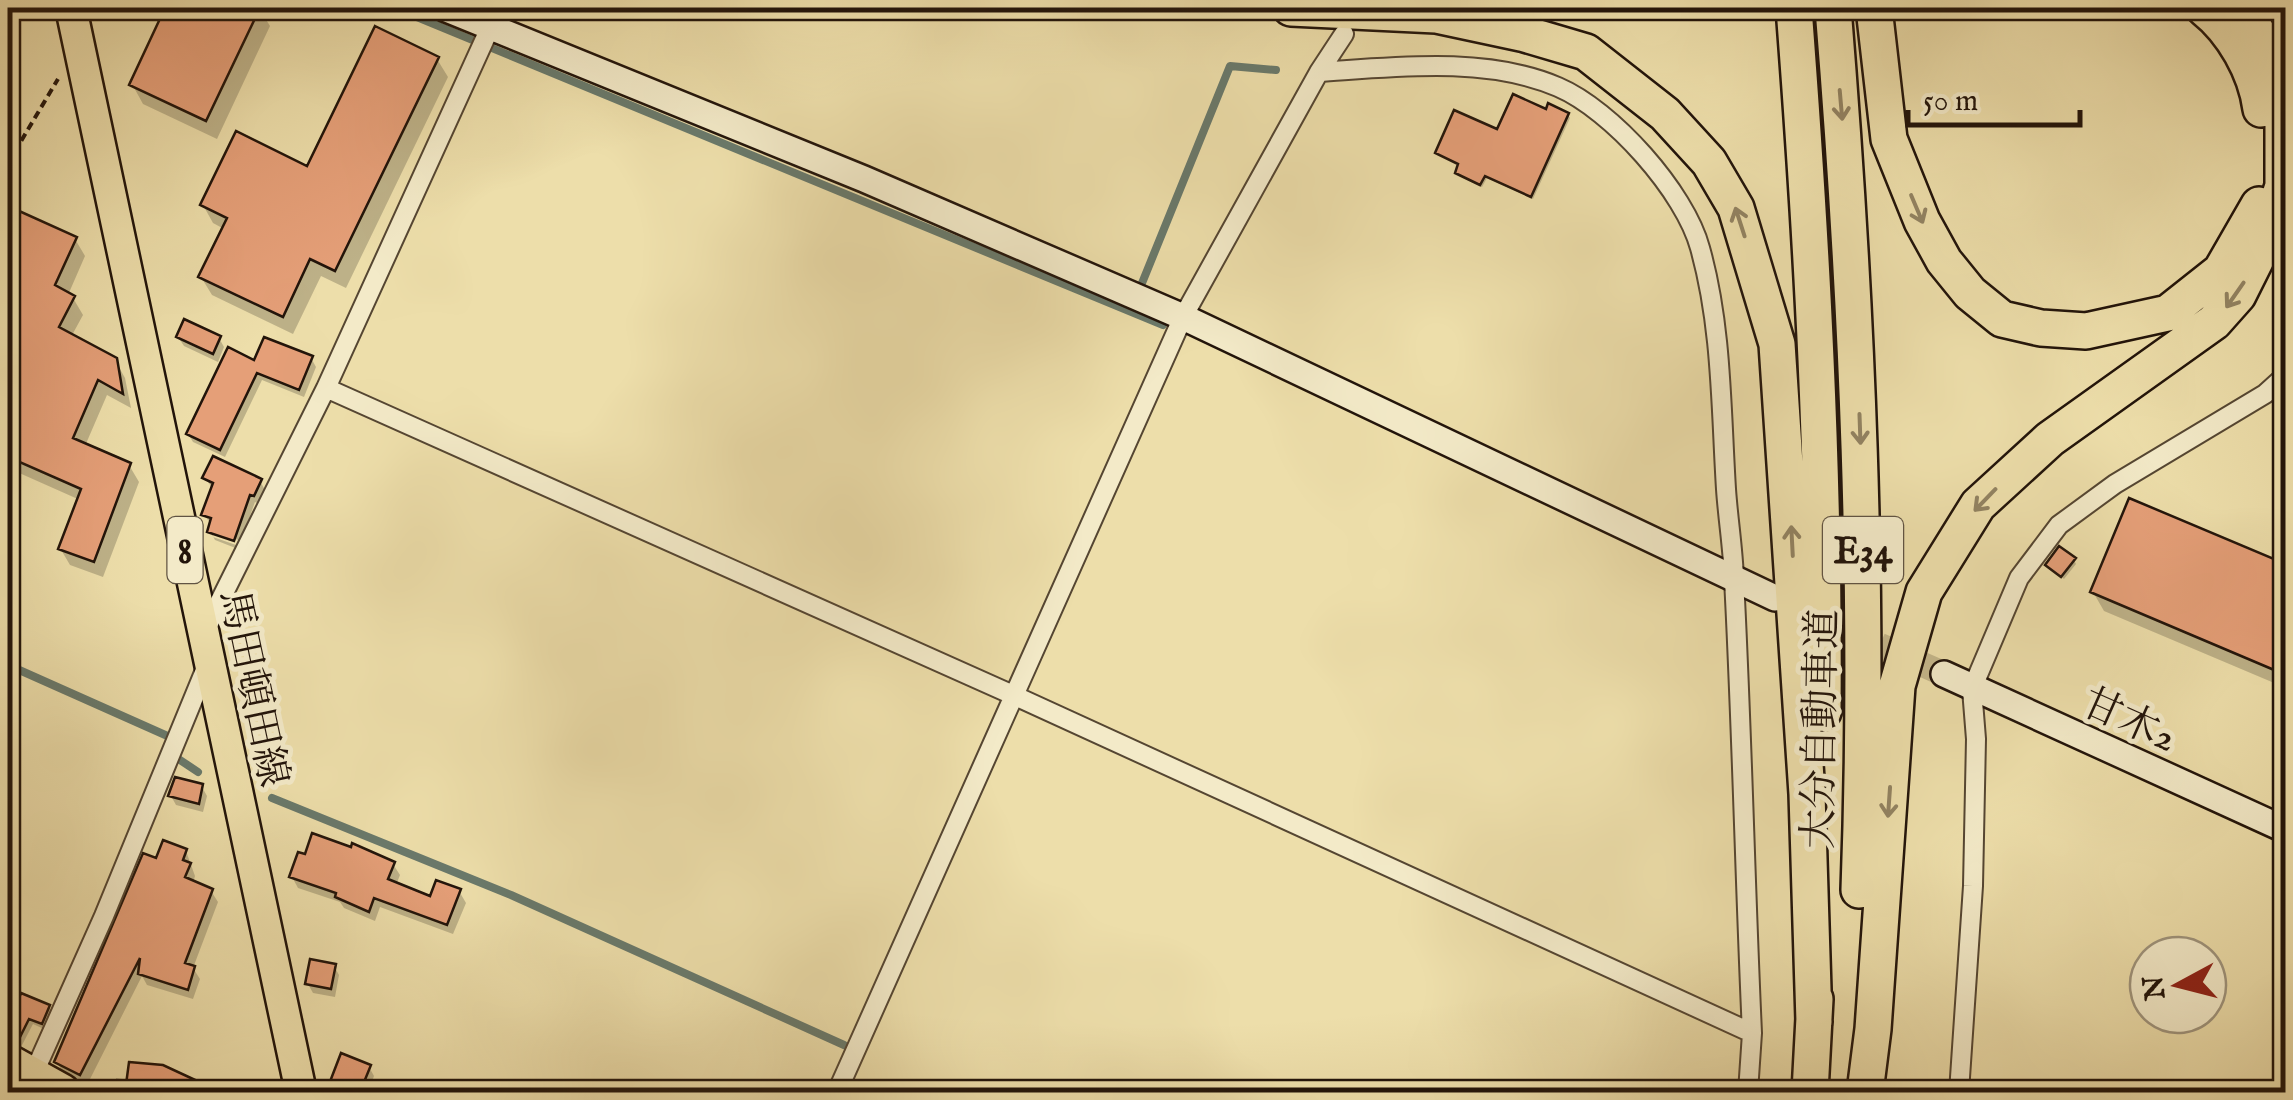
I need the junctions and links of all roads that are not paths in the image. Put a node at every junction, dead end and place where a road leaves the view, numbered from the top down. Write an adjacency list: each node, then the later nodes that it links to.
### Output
1 (71, 8): 19 (main road, 馬田頓田線 / 8)
2 (444, 8): 11 (street)
3 (1291, 8): 10 (highway)
4 (1474, 8): 10 (highway)
5 (1794, 8): 24 (highway, 大分自動車道 / E34)
6 (1833, 8): 31 (highway, 大分自動車道 / E34, one-way to 31)
7 (2204, 8): 9 (highway, one-way to 7)
8 (2242, 8): 32 (highway, one-way to 32)
9 (1874, 10)
10 (1436, 15): 24 (highway, one-way to 10)
11 (495, 16): 14 (street); 16 (street)
12 (1344, 34): 13 (street)
13 (1319, 72): 14 (street); 17 (street)
14 (1183, 317): 17 (street); 22 (street)
15 (2286, 375): 21 (street)
16 (326, 388): 19 (street); 22 (street)
17 (1734, 578): 18 (street); 25 (street)
18 (1775, 598)
19 (206, 649): 26 (street); 27 (main road, 馬田頓田線 / 8)
20 (1944, 674): 21 (street, 甘木2)
21 (1972, 689): 23 (street, 甘木2); 33 (street)
22 (1013, 695): 25 (street); 28 (street)
23 (2286, 830)
24 (1814, 1022): 30 (highway, 大分自動車道 / E34)
25 (1752, 1033): 29 (street)
26 (34, 1077)
27 (301, 1092)
28 (837, 1092)
29 (1748, 1092)
30 (1810, 1092)
31 (1850, 1092)
32 (1865, 1092)
33 (1959, 1092)

